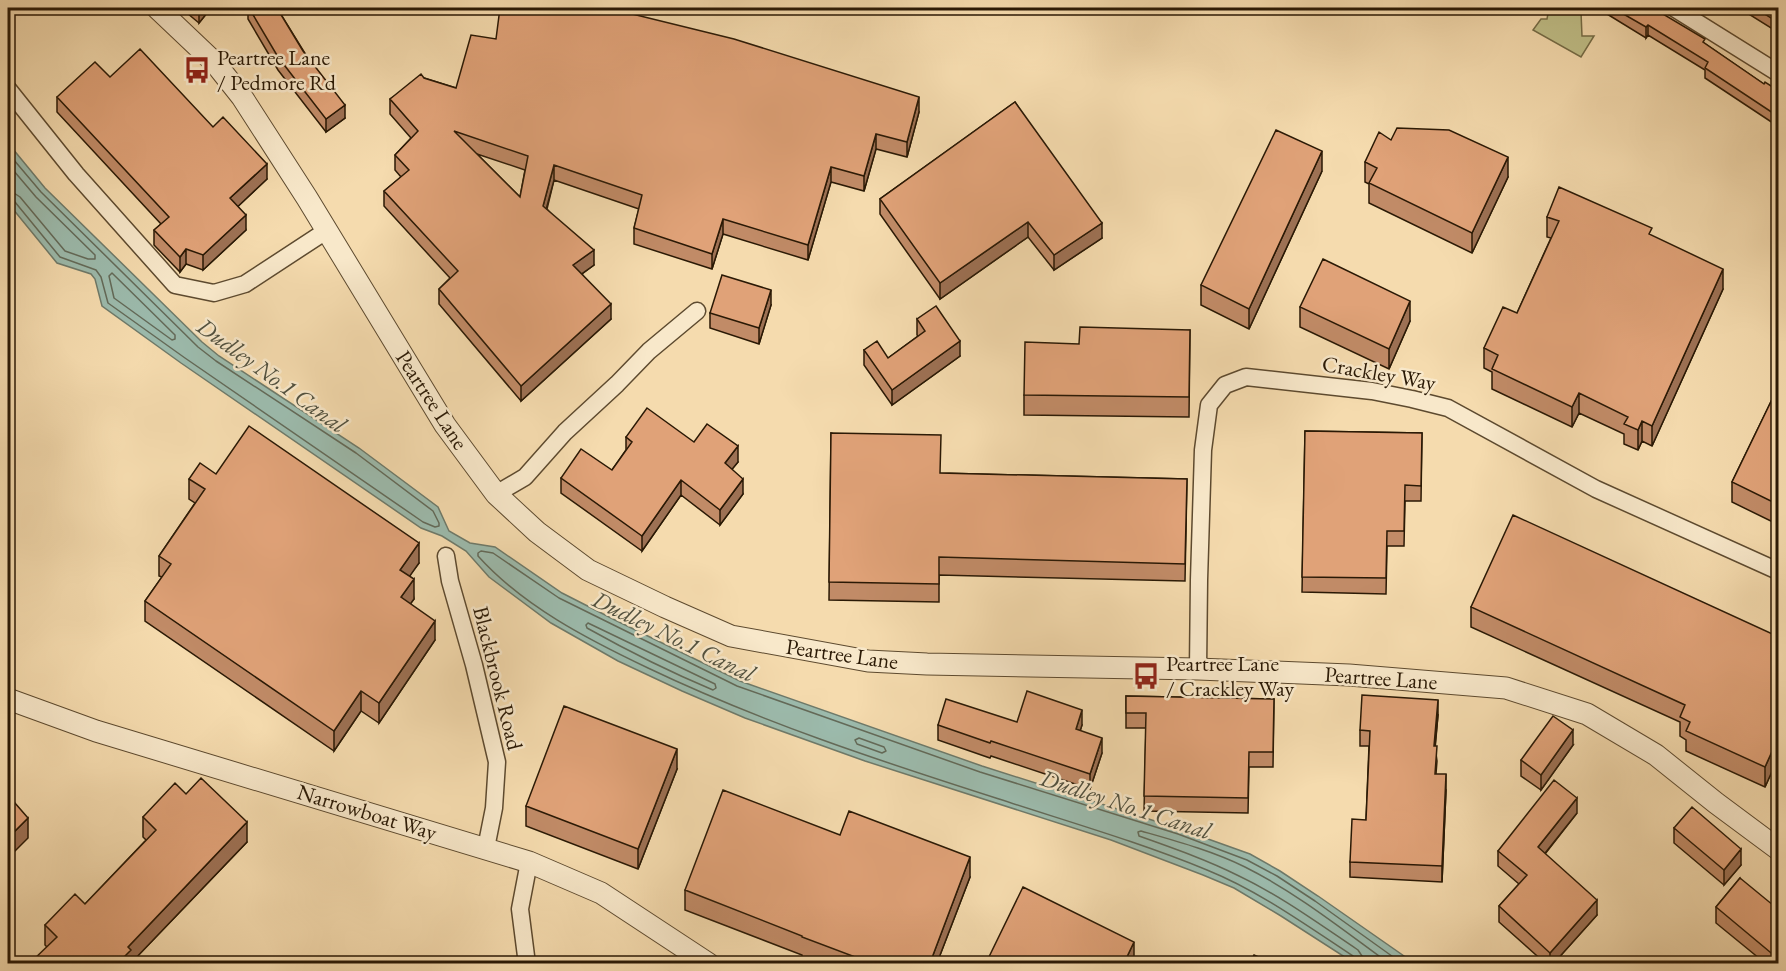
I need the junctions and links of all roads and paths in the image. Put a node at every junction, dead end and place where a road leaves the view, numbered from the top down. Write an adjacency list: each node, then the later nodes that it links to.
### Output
1 (157, 8): 5 (street, Peartree Lane)
2 (1674, 8): 3 (street)
3 (1779, 73)
4 (8, 89): 5 (street)
5 (326, 231): 7 (street, Peartree Lane)
6 (696, 310): 7 (street)
7 (496, 494): 10 (street, Peartree Lane)
8 (446, 556): 12 (street, Blackbrook Road)
9 (1779, 571): 10 (street, Crackley Way)
10 (1198, 669): 13 (street, Peartree Lane)
11 (8, 699): 12 (street, Narrowboat Way)
12 (486, 848): 14 (street, Narrowboat Way)
13 (1779, 849)
14 (529, 862): 15 (street); 16 (street, Narrowboat Way)
15 (527, 963)
16 (709, 963)

